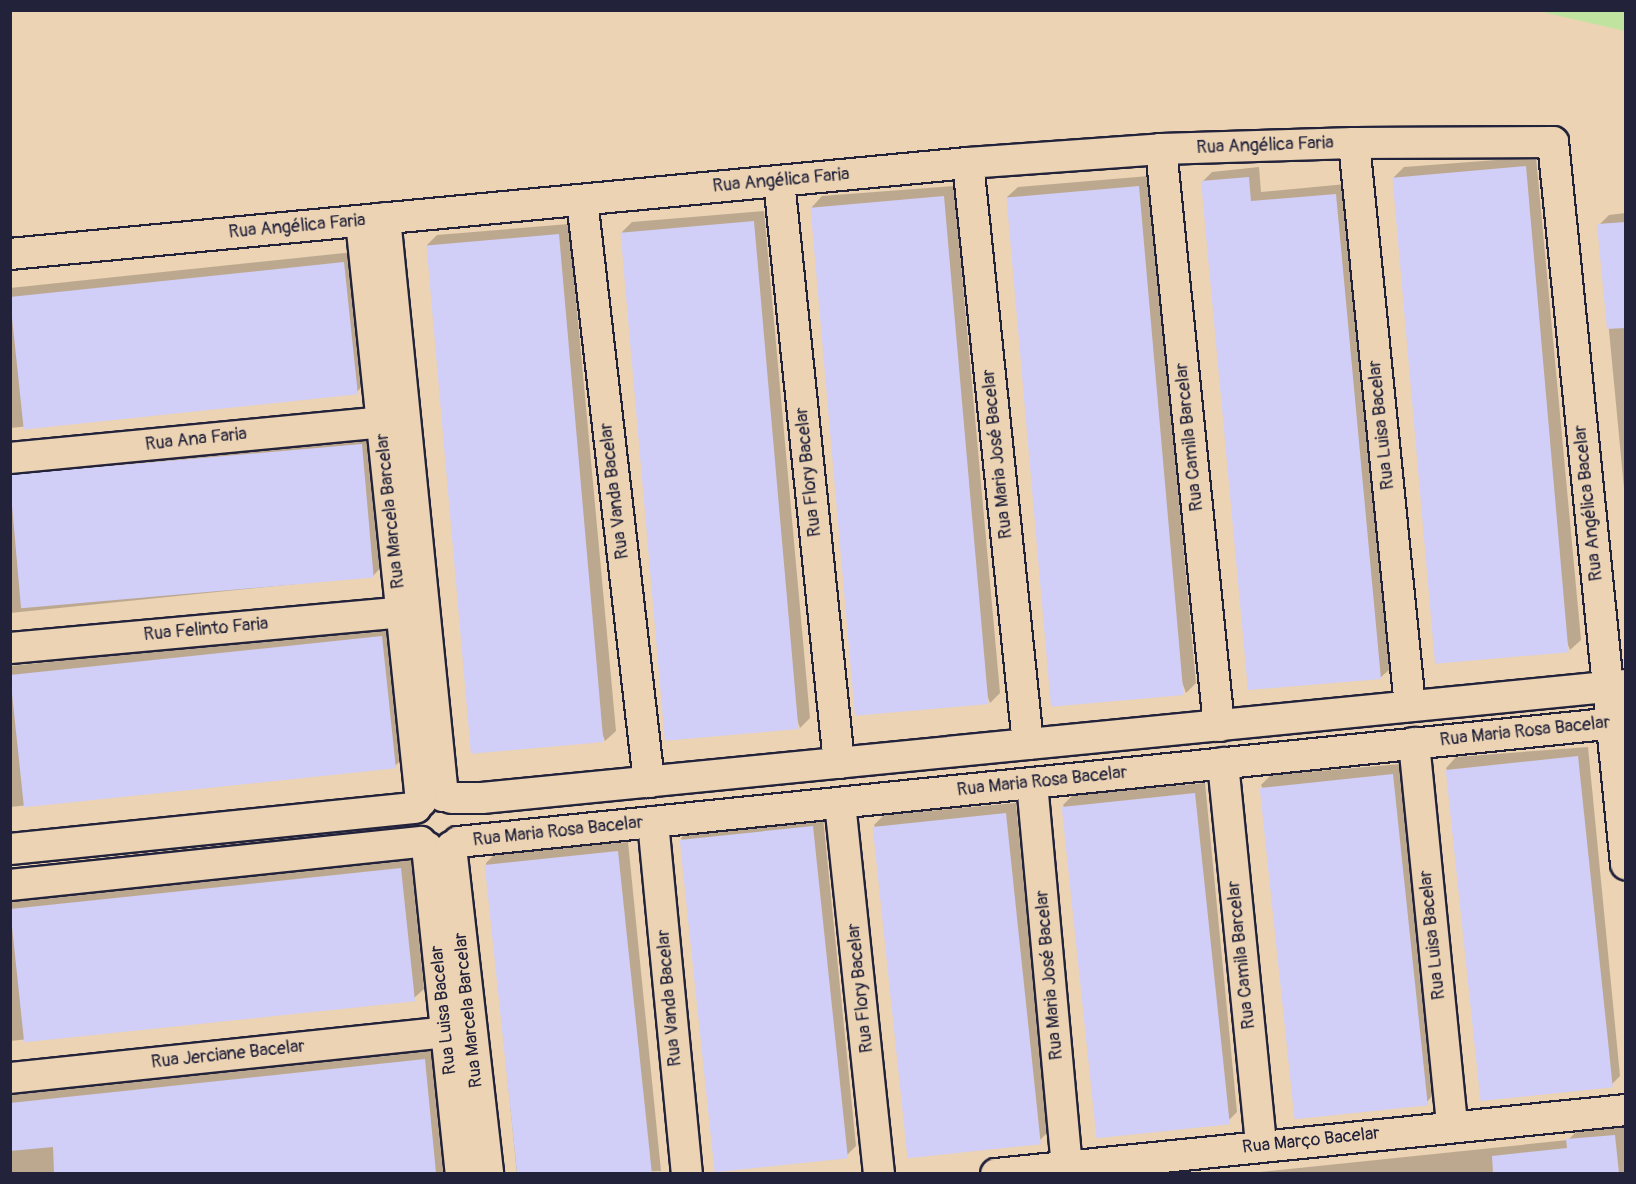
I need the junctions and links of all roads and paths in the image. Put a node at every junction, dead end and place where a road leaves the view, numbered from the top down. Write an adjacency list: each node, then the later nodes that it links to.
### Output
1 (1553, 142): 2 (street, Rua Angélica Faria); 13 (street, Rua Angélica Bacelar)
2 (1354, 143): 3 (street, Rua Angélica Faria); 14 (street, Rua Luisa Bacelar)
3 (1161, 149): 4 (street, Rua Angélica Faria); 16 (street, Rua Camila Barcelar)
4 (968, 164): 5 (street, Rua Angélica Faria); 18 (street, Rua Maria José Bacelar)
5 (779, 181): 6 (street, Rua Angélica Faria); 19 (street, Rua Flory Bacelar)
6 (582, 200): 7 (street, Rua Angélica Faria); 21 (street, Rua Vanda Bacelar)
7 (373, 220): 8 (street, Rua Angélica Faria); 9 (street, Rua Marcela Barcelar); 23 (street, Rua Marcela Barcelar)
8 (10, 254)
9 (382, 422): 10 (street, Rua Ana Faria); 11 (street, Rua Marcela Barcelar)
10 (10, 458)
11 (402, 612): 12 (street, Rua Felinto Faria); 23 (street, Rua Marcela Barcelar)
12 (10, 648)
13 (1616, 686): 14 (street, Rua Maria Rosa Bacelar); 15 (street, Rua Angélica Bacelar)
14 (1410, 706): 16 (street, Rua Maria Rosa Bacelar)
15 (1618, 723): 17 (street, Rua Maria Rosa Bacelar); 28 (street, Rua Angélica Bacelar)
16 (1219, 726): 18 (street, Rua Maria Rosa Bacelar)
17 (1414, 743): 20 (street, Rua Maria Rosa Bacelar); 33 (street, Rua Luisa Bacelar)
18 (1028, 744): 19 (street, Rua Maria Rosa Bacelar)
19 (839, 763): 21 (street, Rua Maria Rosa Bacelar)
20 (1223, 763): 22 (street, Rua Maria Rosa Bacelar); 34 (street, Rua Camila Barcelar)
21 (649, 782): 23 (street, Rua Maria Rosa Bacelar)
22 (1032, 783): 24 (street, Rua Maria Rosa Bacelar); 35 (street, Rua Maria José Bacelar)
23 (433, 801): 26 (street); 26 (street); 27 (street)
24 (840, 803): 25 (street, Rua Maria Rosa Bacelar); 39 (street, Rua Flory Bacelar)
25 (653, 822): 26 (street, Rua Maria Rosa Bacelar); 38 (street, Rua Vanda Bacelar)
26 (439, 844): 29 (street, Rua Maria Rosa Bacelar); 30 (street, Rua Luisa Bacelar); 37 (street, Rua Marcela Barcelar)
27 (10, 849)
28 (1626, 864)
29 (10, 885)
30 (446, 1032): 31 (street, Rua Jerciane Bacelar); 36 (street, Rua Luisa Bacelar)
31 (10, 1078)
32 (1626, 1110): 33 (street, Rua Março Bacelar)
33 (1452, 1127): 34 (street, Rua Março Bacelar)
34 (1261, 1146): 35 (street, Rua Março Bacelar)
35 (1067, 1166): 40 (street, Rua Março Bacelar)
36 (461, 1173)
37 (488, 1173)
38 (687, 1173)
39 (879, 1173)
40 (996, 1173)

